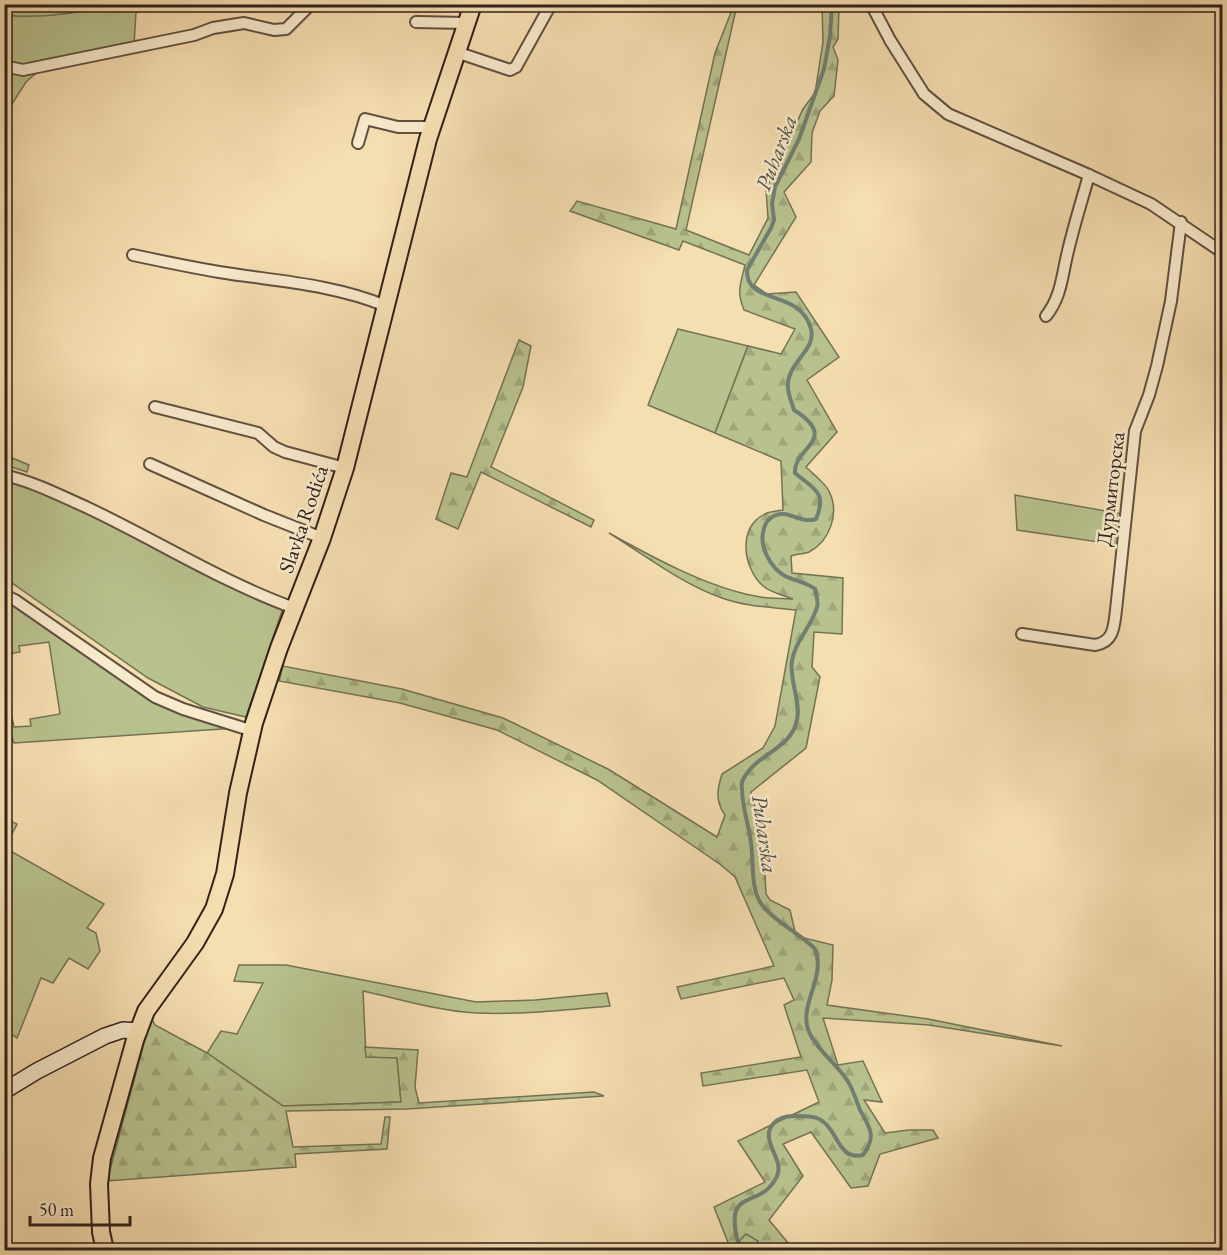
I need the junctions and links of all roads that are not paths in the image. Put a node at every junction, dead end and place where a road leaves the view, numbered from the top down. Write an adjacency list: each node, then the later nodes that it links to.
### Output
1 (311, 4): 8 (street)
2 (473, 4): 6 (main road, Slavka Rodića)
3 (551, 4): 7 (street)
4 (871, 4): 11 (street)
5 (416, 22): 6 (street)
6 (466, 23): 7 (main road, Slavka Rodića)
7 (456, 52): 9 (main road, Slavka Rodića)
8 (4, 66)
9 (432, 127): 10 (street); 15 (main road, Slavka Rodića)
10 (358, 143)
11 (1089, 175): 12 (street); 16 (street)
12 (1181, 222): 13 (street); 24 (street, Дурмиторска)
13 (1222, 252)
14 (133, 255): 15 (street)
15 (386, 306): 19 (main road, Slavka Rodića)
16 (1046, 316)
17 (155, 407): 19 (street)
18 (150, 464): 21 (street)
19 (345, 468): 21 (main road, Slavka Rodića)
20 (4, 475): 23 (street)
21 (322, 538): 23 (main road, Slavka Rodića)
22 (4, 595): 25 (street)
23 (294, 608): 25 (main road, Slavka Rodića)
24 (1022, 634)
25 (253, 731): 26 (main road, Slavka Rodića)
26 (139, 1030): 27 (main road); 28 (main road, Slavka Rodića)
27 (4, 1091)
28 (105, 1251)

